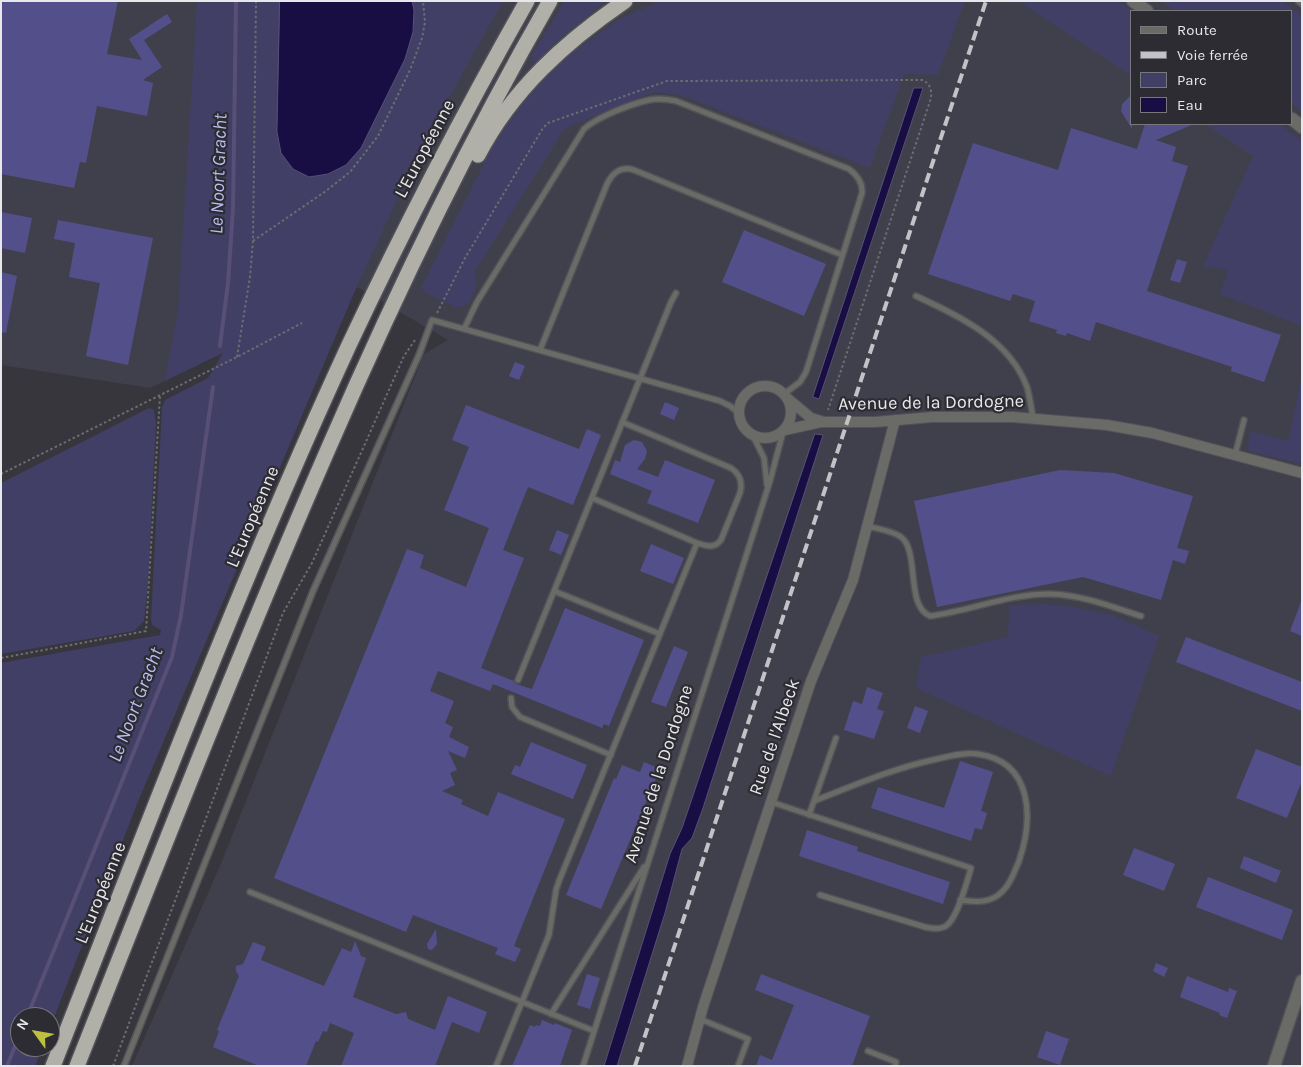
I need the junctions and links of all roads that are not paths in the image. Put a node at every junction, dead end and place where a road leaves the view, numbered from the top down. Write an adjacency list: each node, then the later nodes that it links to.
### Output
1 (516, 1): 13 (highway)
2 (527, 1): 13 (highway, L'Européenne)
3 (550, 1): 15 (highway)
4 (625, 1): 12 (highway)
5 (633, 1): 12 (highway)
6 (1134, 1): 10 (street)
7 (1145, 1): 11 (street)
8 (1298, 1): 9 (lane)
9 (1302, 4)
10 (1146, 10)
11 (1156, 10)
12 (605, 15): 15 (highway)
13 (430, 180): 56 (highway, L'Européenne)
14 (842, 255): 18 (lane); 19 (lane); 21 (lane)
15 (401, 288): 57 (highway)
16 (676, 293): 20 (lane)
17 (916, 296): 23 (lane)
18 (464, 329): 19 (lane); 58 (lane)
19 (540, 350): 20 (lane)
20 (640, 378): 22 (lane); 26 (lane)
21 (786, 397): 22 (street); 27 (street, Avenue de la Dordogne); 28 (street)
22 (739, 414): 29 (street)
23 (1033, 417): 24 (street, Avenue de la Dordogne); 30 (street, Avenue de la Dordogne)
24 (895, 420): 27 (street, Avenue de la Dordogne); 34 (street, Rue de l'Albeck)
25 (1244, 420): 30 (lane)
26 (622, 422): 33 (lane); 35 (lane)
27 (824, 422): 28 (street, Avenue de la Dordogne)
28 (784, 431): 29 (street); 32 (lane, Avenue de la Dordogne)
29 (753, 436): 32 (lane, Avenue de la Dordogne)
30 (1234, 455): 31 (street, Avenue de la Dordogne)
31 (1302, 473)
32 (766, 493): 46 (lane, Avenue de la Dordogne)
33 (592, 498): 35 (lane); 36 (lane)
34 (867, 526): 37 (lane); 44 (street, Rue de l'Albeck)
35 (698, 543): 38 (lane)
36 (554, 591): 38 (lane); 39 (lane)
37 (1140, 616)
38 (660, 634): 42 (lane)
39 (518, 680)
40 (511, 698): 42 (lane)
41 (836, 738): 43 (lane)
42 (611, 755): 51 (lane)
43 (814, 801): 45 (lane); 49 (lane)
44 (770, 802): 45 (lane); 53 (street, Rue de l'Albeck)
45 (810, 816): 49 (lane)
46 (648, 860): 52 (lane); 54 (lane, Avenue de la Dordogne)
47 (250, 892): 51 (lane)
48 (820, 895): 49 (lane)
49 (960, 900)
50 (1302, 981): 64 (street)
51 (522, 1002): 52 (lane); 59 (lane)
52 (551, 1014): 54 (lane)
53 (700, 1019): 61 (street, Rue de l'Albeck); 62 (lane)
54 (594, 1031): 60 (lane, Avenue de la Dordogne)
55 (868, 1051): 63 (lane)
56 (53, 1066)
57 (78, 1066)
58 (124, 1066)
59 (496, 1066)
60 (583, 1066)
61 (687, 1066)
62 (738, 1066)
63 (895, 1066)
64 (1274, 1066)

